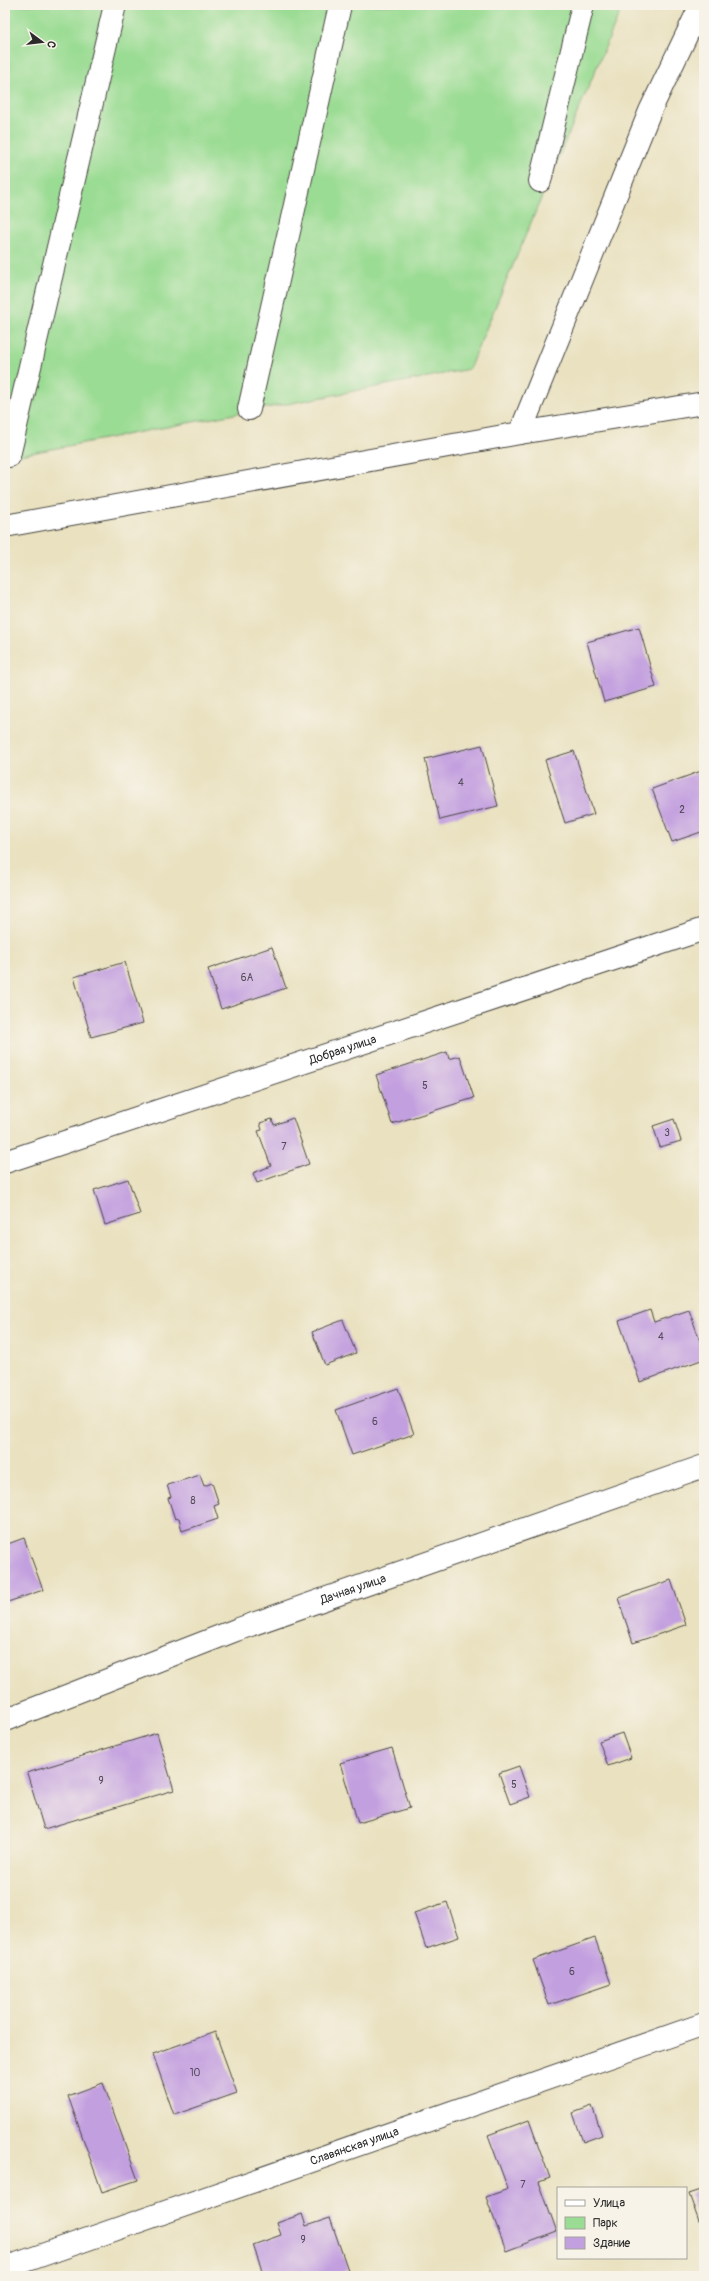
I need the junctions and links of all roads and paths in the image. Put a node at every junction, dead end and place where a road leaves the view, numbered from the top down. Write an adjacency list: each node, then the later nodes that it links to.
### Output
1 (114, 5): 9 (street)
2 (340, 5): 7 (street)
3 (583, 5): 5 (street)
4 (701, 5): 8 (street)
5 (540, 181)
6 (704, 403): 8 (street)
7 (249, 409)
8 (520, 433): 10 (street)
9 (9, 456)
10 (5, 526)
11 (704, 929): 12 (street, Добрая улица)
12 (5, 1162)
13 (704, 1466): 14 (street, Дачная улица)
14 (5, 1720)
15 (704, 2024): 16 (street, Славянская улица)
16 (5, 2268)

